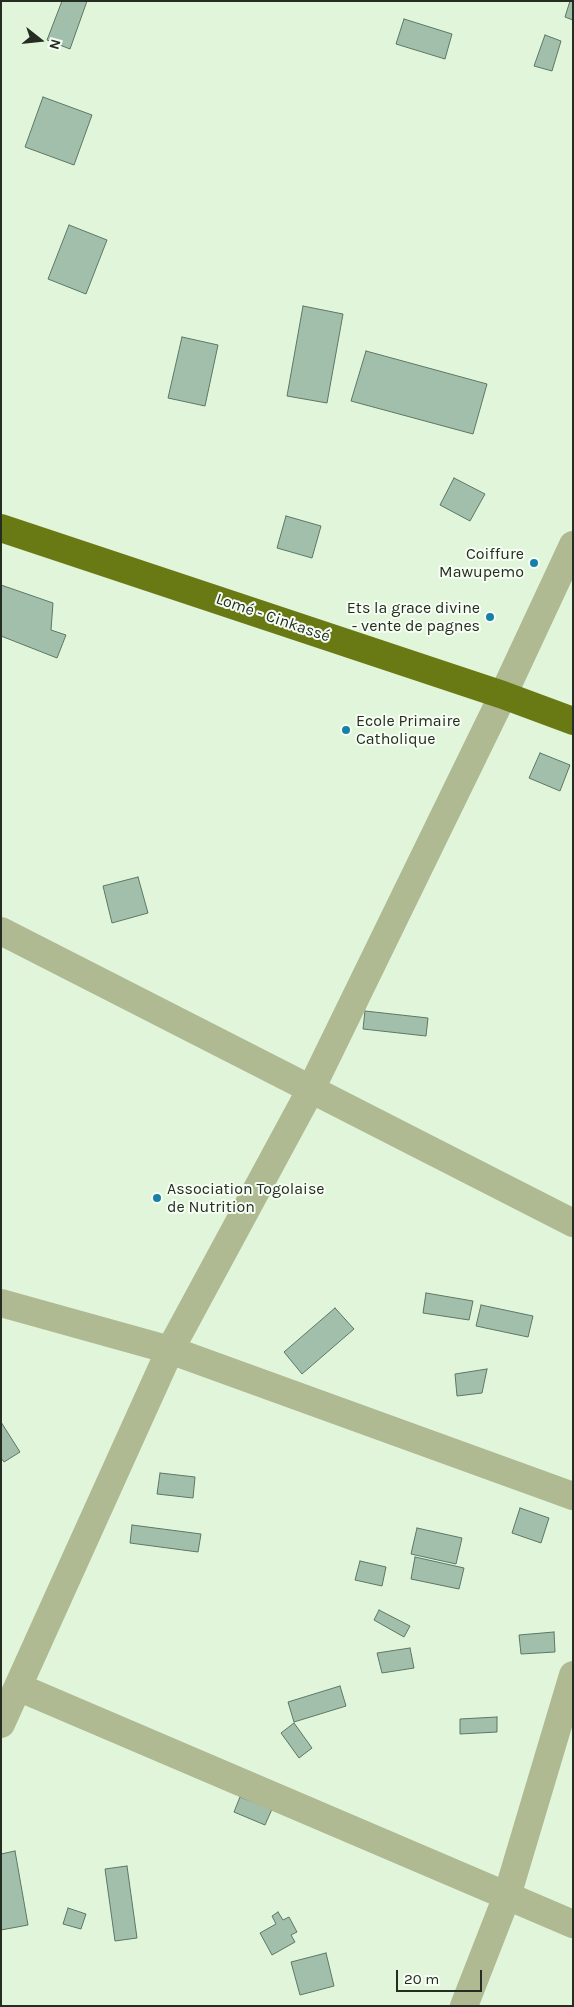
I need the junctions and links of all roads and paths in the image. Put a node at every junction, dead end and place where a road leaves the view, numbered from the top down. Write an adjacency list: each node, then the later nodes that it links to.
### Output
1 (1, 528): 3 (highway, Lomé - Cinkassé)
2 (573, 545): 3 (street)
3 (503, 695): 4 (highway, Lomé - Cinkassé); 6 (street)
4 (573, 721)
5 (1, 931): 6 (street)
6 (310, 1091): 7 (street); 9 (street)
7 (573, 1223)
8 (1, 1303): 9 (street)
9 (170, 1350): 10 (street); 12 (street)
10 (573, 1496)
11 (573, 1675): 14 (street)
12 (18, 1687): 13 (street); 14 (street)
13 (1, 1724)
14 (507, 1896): 15 (street); 16 (street)
15 (573, 1924)
16 (464, 2006)

